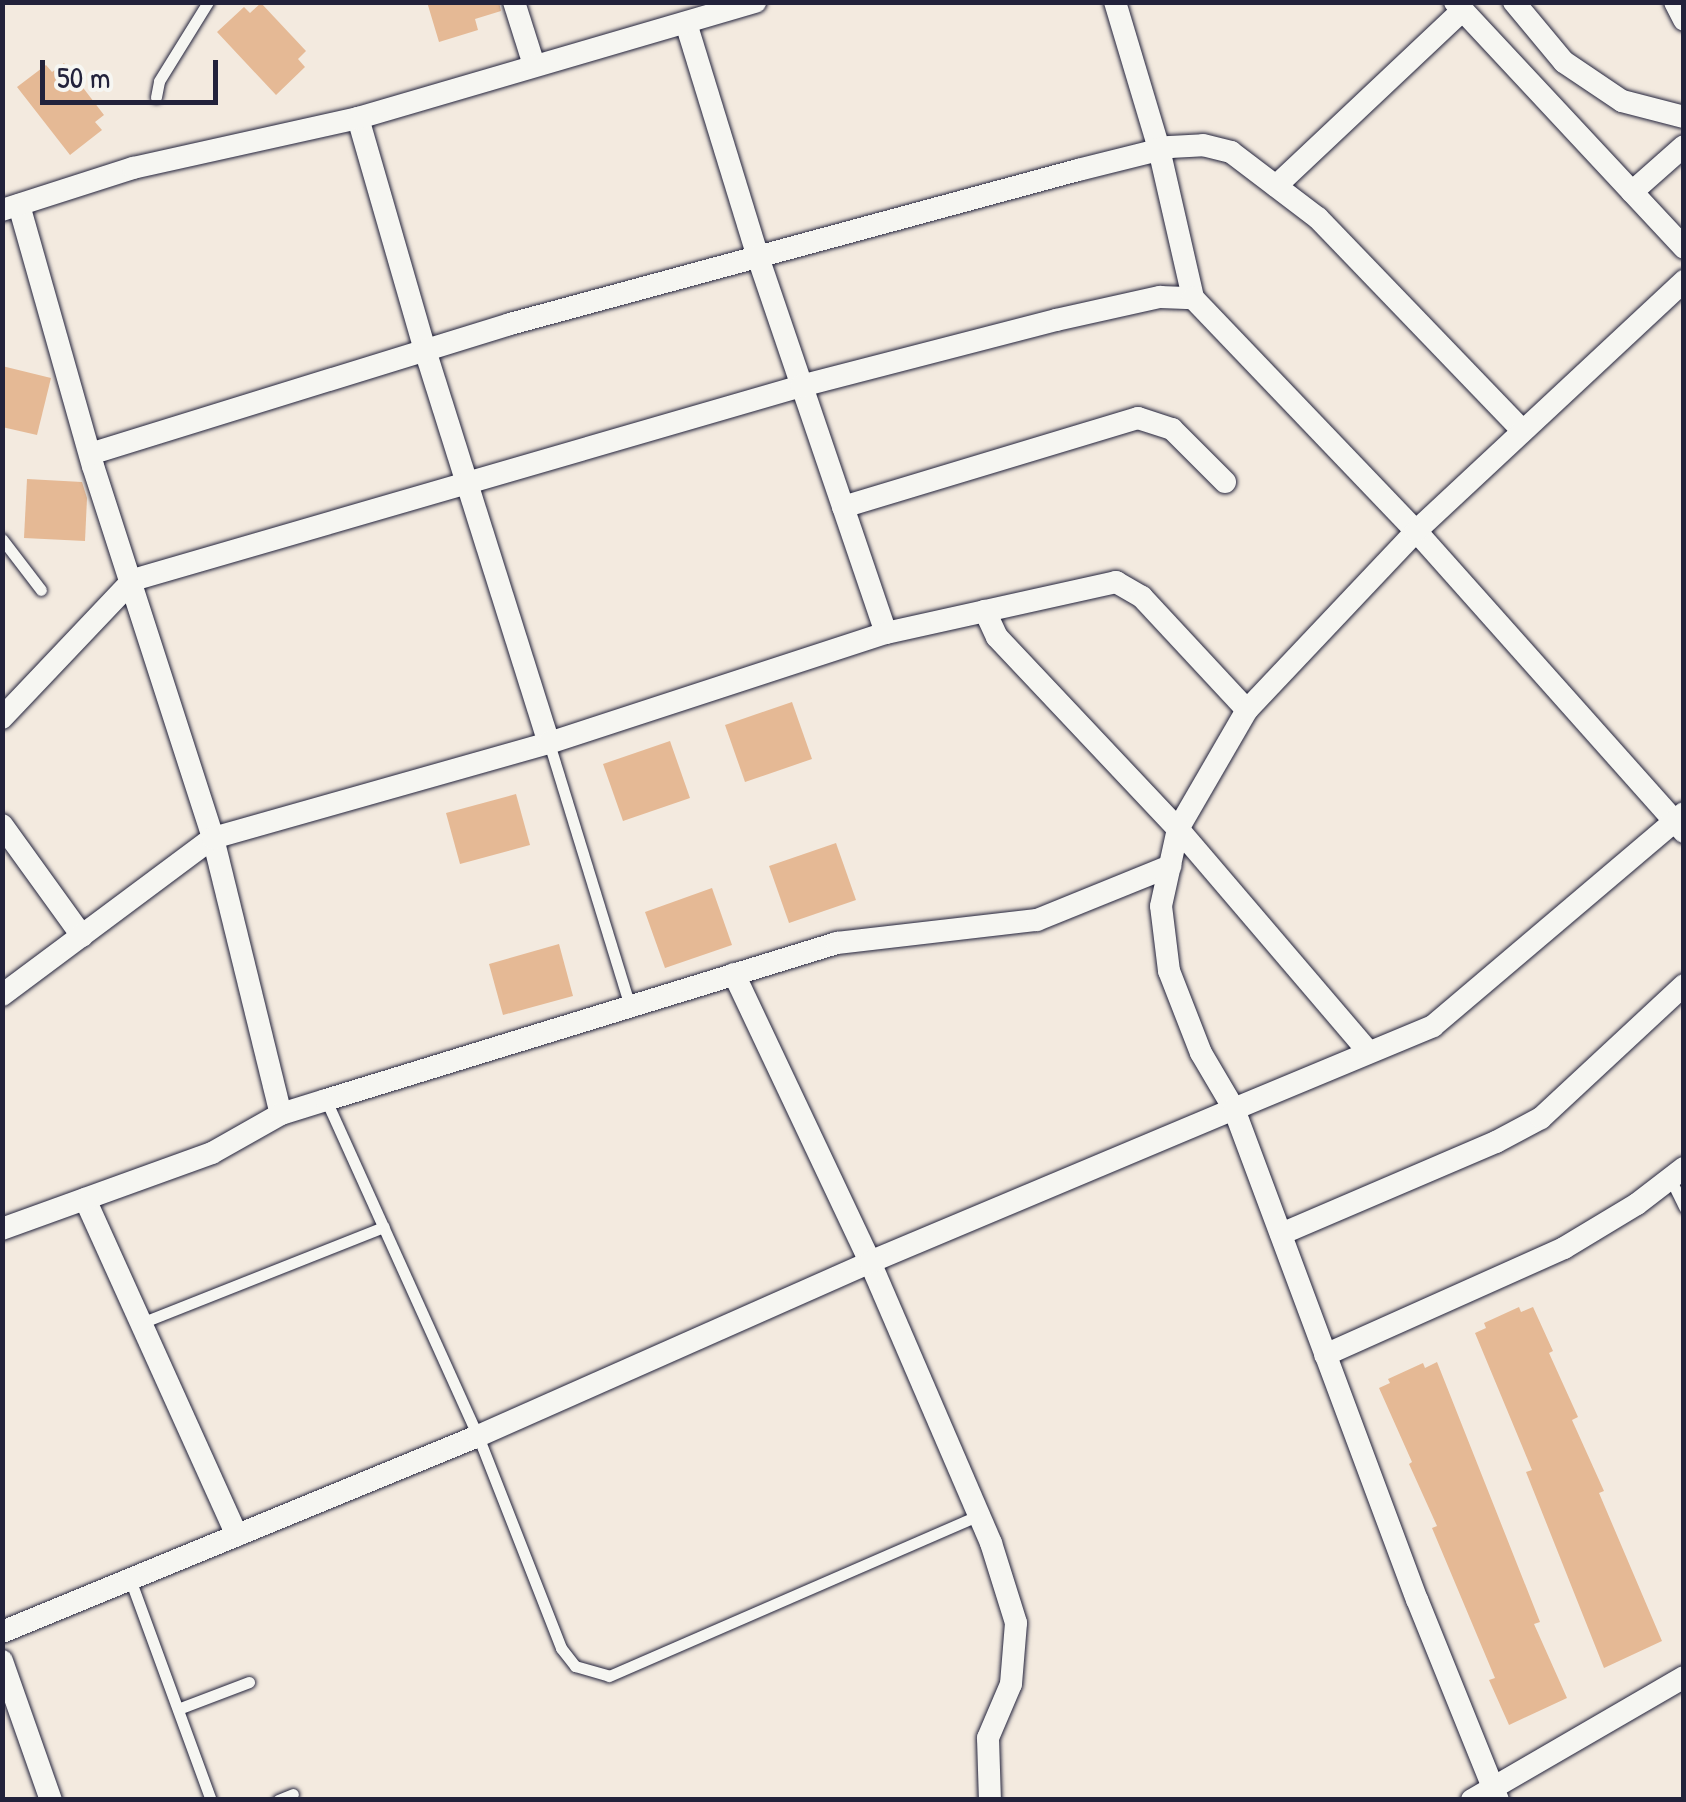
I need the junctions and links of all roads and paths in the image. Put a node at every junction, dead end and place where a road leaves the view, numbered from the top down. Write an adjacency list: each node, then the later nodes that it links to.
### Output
1 (208, 2): 11 (lane)
2 (514, 2): 10 (street)
3 (754, 2): 9 (street)
4 (1115, 2): 15 (street)
5 (1514, 2): 13 (street)
6 (1675, 2): 8 (street)
7 (1459, 6): 16 (street); 17 (street)
8 (1684, 20)
9 (686, 23): 10 (street); 20 (street)
10 (534, 64): 12 (street)
11 (156, 98)
12 (358, 118): 18 (street); 23 (street)
13 (1684, 118)
14 (1684, 146): 17 (street)
15 (1159, 149): 16 (street); 20 (street); 22 (street)
16 (1276, 186): 25 (street)
17 (1632, 192): 19 (street)
18 (11, 208): 26 (street)
19 (1684, 248)
20 (758, 257): 23 (street); 24 (street)
21 (1684, 281): 25 (street)
22 (1193, 298): 24 (street); 30 (street)
23 (424, 350): 26 (street); 28 (street)
24 (802, 386): 28 (street); 29 (street)
25 (1521, 429): 30 (street)
26 (90, 454): 32 (street)
27 (1225, 482): 29 (street)
28 (470, 485): 32 (street); 38 (street)
29 (843, 508): 35 (street)
30 (1416, 530): 36 (street); 39 (street)
31 (2, 539): 33 (lane)
32 (133, 580): 37 (street); 42 (street)
33 (41, 590)
34 (986, 611): 35 (street); 36 (street); 41 (street)
35 (886, 633): 38 (street)
36 (1247, 710): 41 (street)
37 (2, 718)
38 (548, 743): 42 (street); 48 (lane)
39 (1680, 823): 49 (street)
40 (2, 824): 44 (street)
41 (1178, 829): 43 (street); 49 (street)
42 (213, 838): 44 (street); 52 (street)
43 (1170, 866): 45 (street); 51 (street)
44 (82, 936): 47 (street)
45 (734, 974): 48 (street); 59 (street)
46 (1684, 986): 58 (street)
47 (2, 995)
48 (630, 1006): 50 (street)
49 (1367, 1050): 51 (street)
50 (326, 1100): 52 (street); 56 (lane)
51 (1234, 1110): 58 (street); 59 (street)
52 (281, 1114): 54 (street)
53 (1677, 1174): 55 (lane); 61 (street)
54 (86, 1199): 57 (street); 60 (street)
55 (1684, 1206)
56 (384, 1228): 60 (lane); 62 (lane)
57 (2, 1230)
58 (1281, 1234): 61 (street)
59 (870, 1262): 62 (street); 63 (street)
60 (142, 1323): 64 (street)
61 (1325, 1356): 72 (street)
62 (478, 1436): 63 (lane); 64 (street)
63 (979, 1515): 76 (street)
64 (237, 1535): 65 (street)
65 (130, 1579): 66 (street); 70 (lane)
66 (2, 1632)
67 (2, 1661): 73 (street)
68 (1684, 1677): 72 (street)
69 (249, 1682): 70 (lane)
70 (178, 1709): 74 (lane)
71 (294, 1794): 75 (lane)
72 (1487, 1796)
73 (51, 1800)
74 (212, 1800)
75 (278, 1800)
76 (990, 1800)

